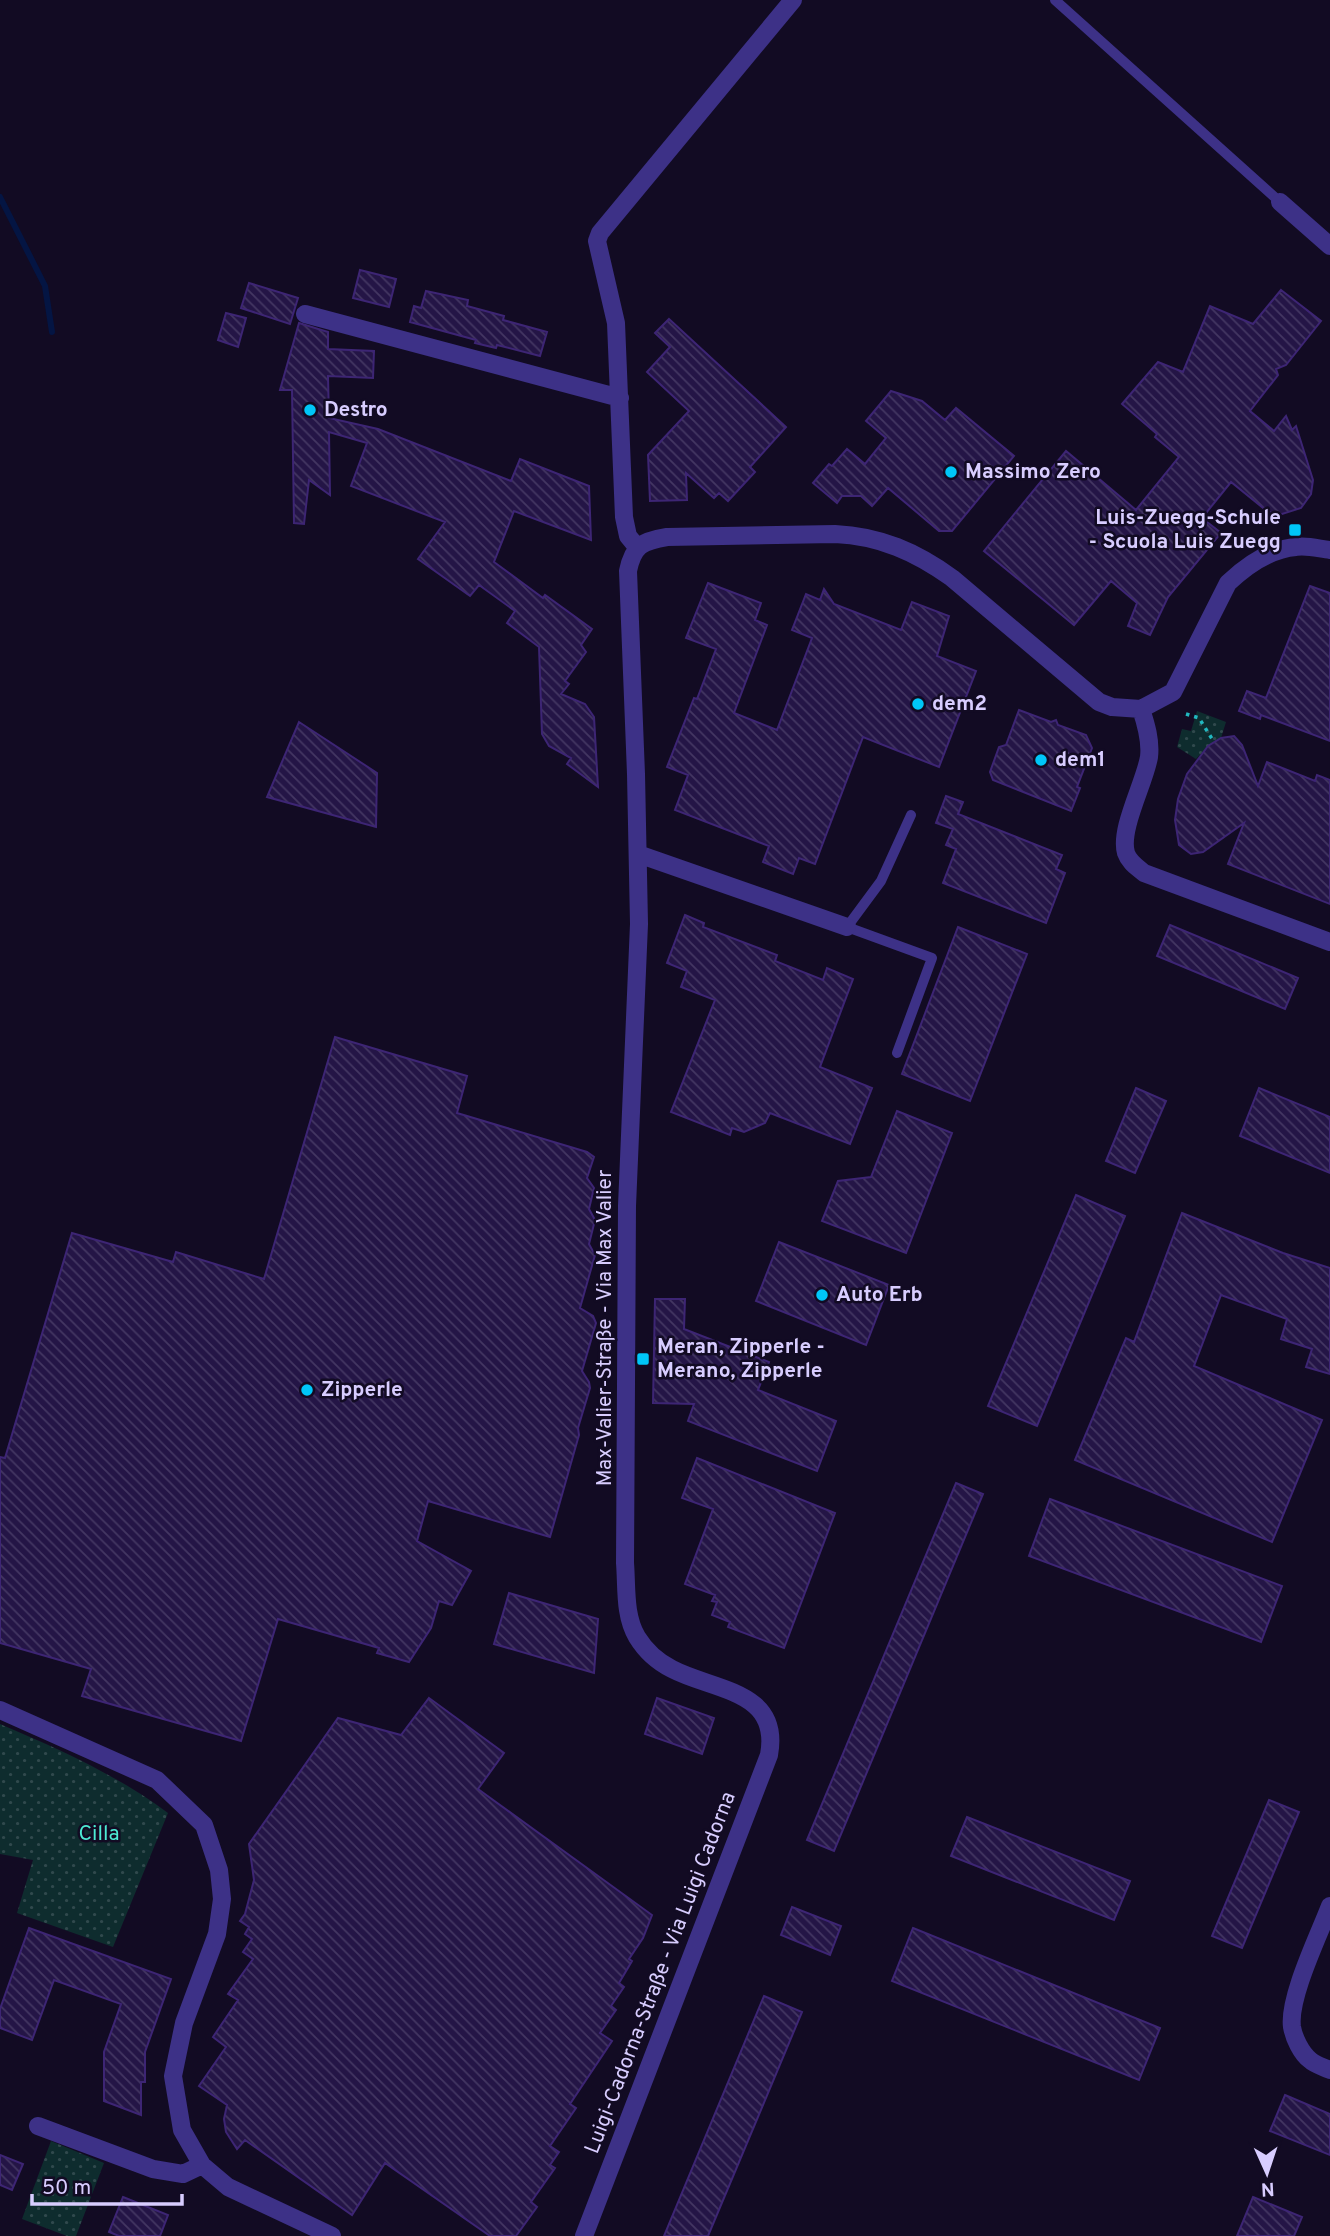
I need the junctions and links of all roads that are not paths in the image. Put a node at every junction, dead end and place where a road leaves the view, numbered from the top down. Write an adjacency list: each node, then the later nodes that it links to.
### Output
1 (793, 0): 6 (street)
2 (1055, 0): 3 (lane)
3 (1280, 202): 4 (street)
4 (1330, 246)
5 (305, 314): 6 (street)
6 (620, 398): 7 (street)
7 (637, 547): 9 (street); 11 (street, Max-Valier-Straße - Via Max Valier)
8 (1330, 550): 9 (street)
9 (1141, 709): 13 (street)
10 (911, 815): 12 (lane)
11 (638, 854): 12 (street); 16 (street, Max-Valier-Straße - Via Max Valier)
12 (847, 927): 14 (lane)
13 (1330, 942)
14 (897, 1053)
15 (0, 1710): 20 (street)
16 (769, 1724): 22 (street, Luigi-Cadorna-Straße - Via Luigi Cadorna)
17 (1330, 1906): 18 (street)
18 (1330, 2070)
19 (38, 2126): 20 (street)
20 (202, 2165): 21 (street)
21 (332, 2236)
22 (584, 2236)

